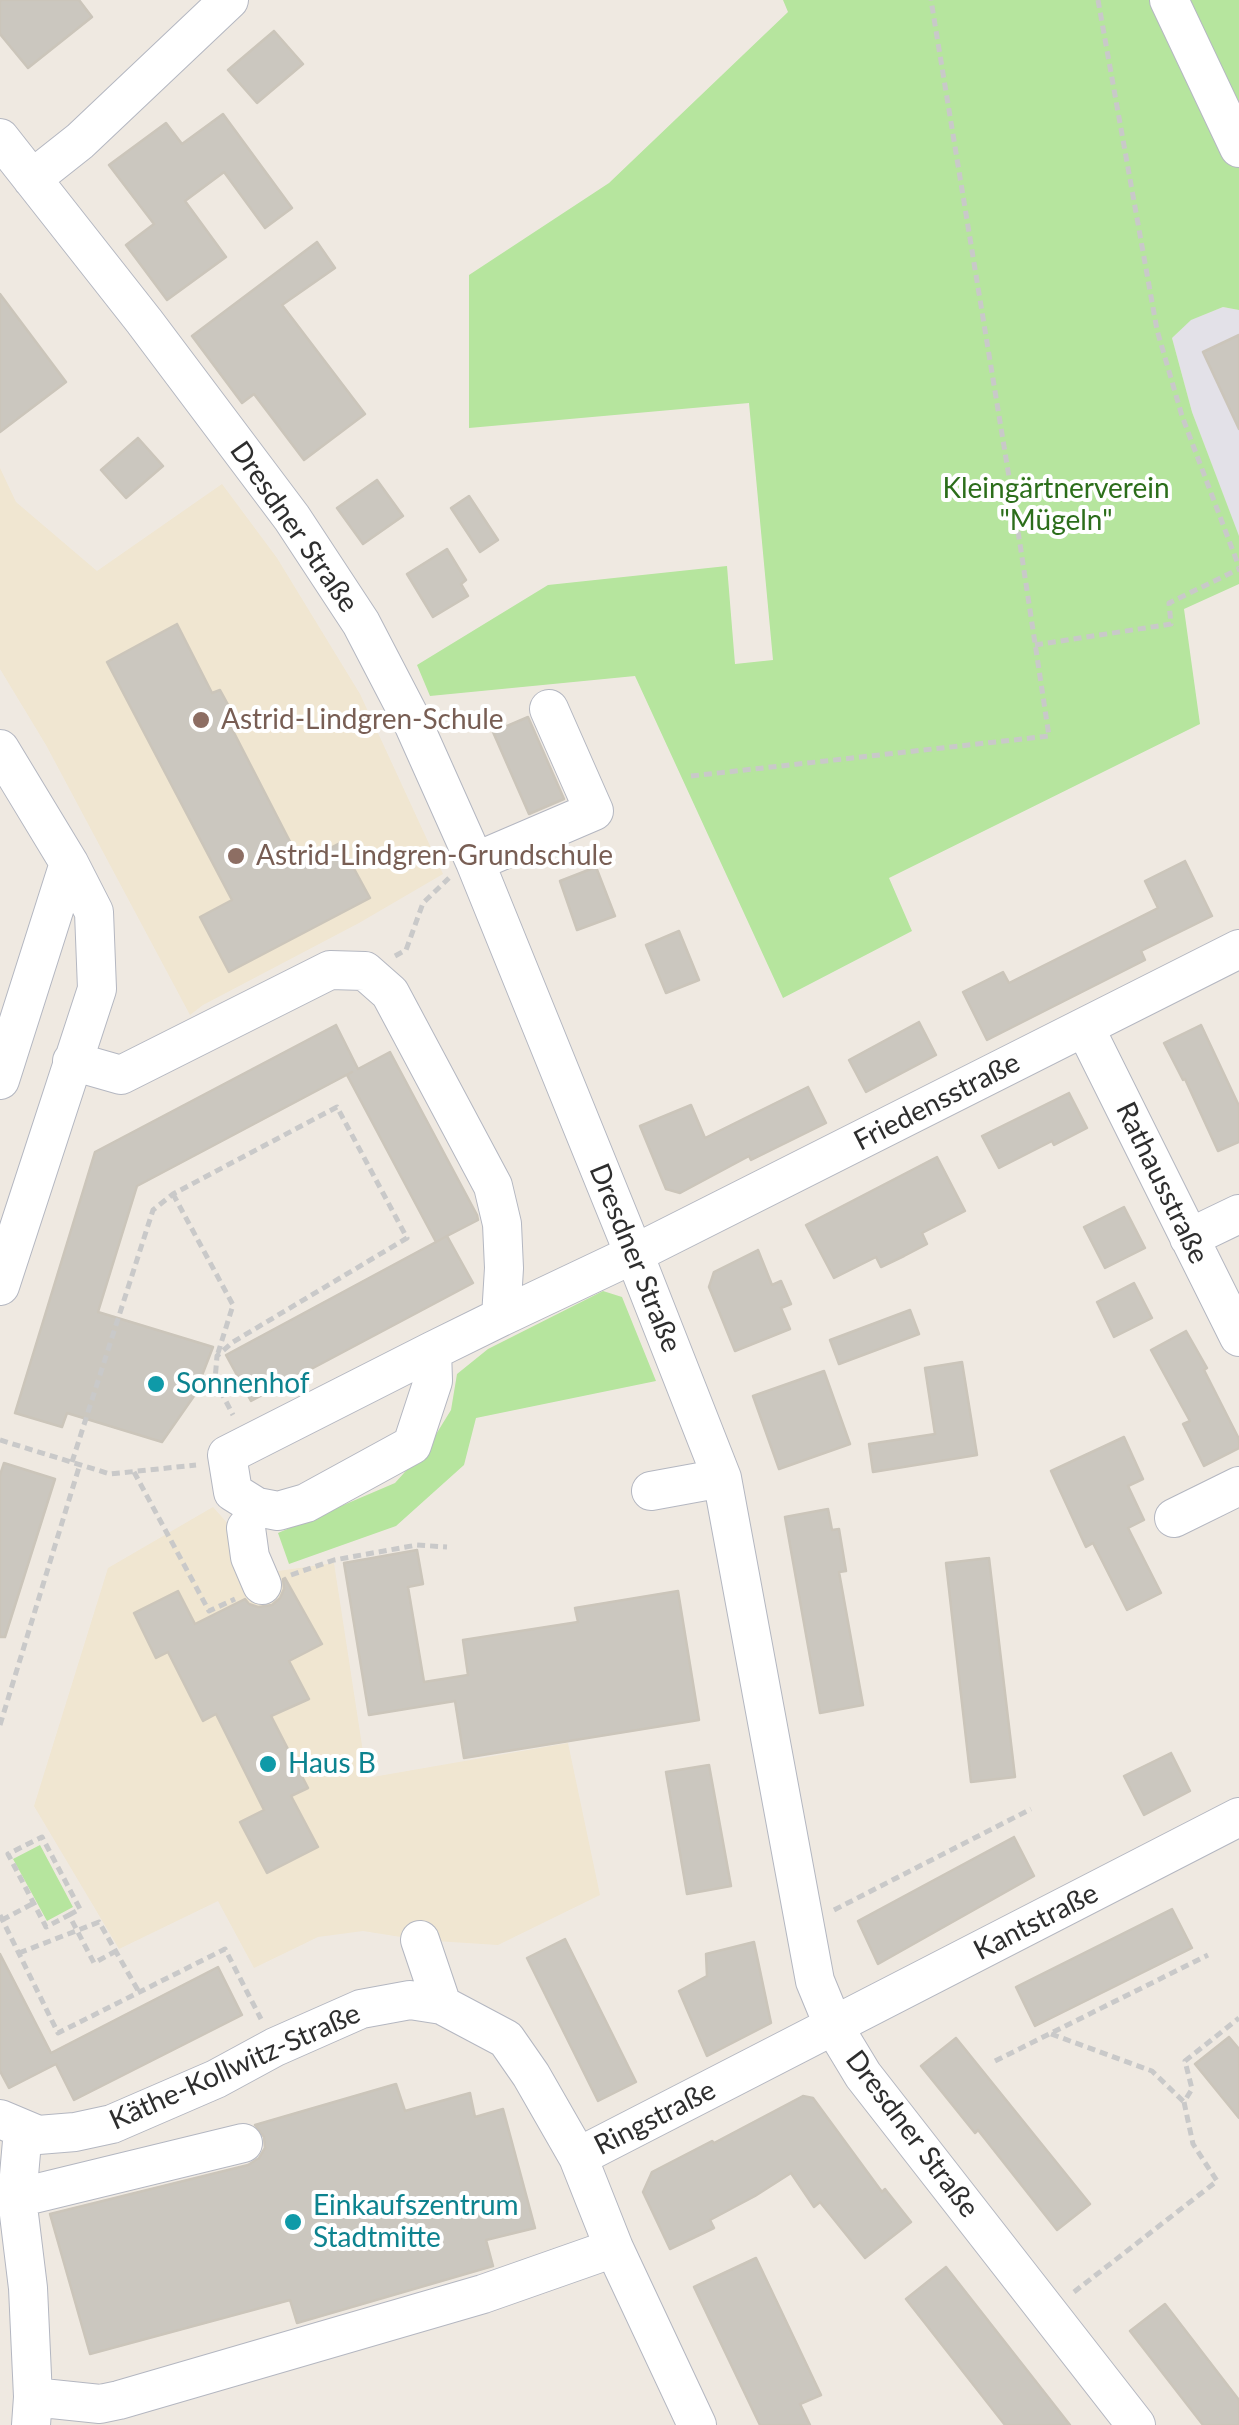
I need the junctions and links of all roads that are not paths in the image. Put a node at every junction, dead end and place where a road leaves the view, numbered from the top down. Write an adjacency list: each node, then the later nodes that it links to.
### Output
1 (229, 0): 5 (street)
2 (1169, 0): 4 (street)
3 (0, 138): 5 (street, Dresdner Straße)
4 (1239, 148)
5 (32, 179): 8 (street, Dresdner Straße)
6 (549, 709): 8 (street)
7 (0, 749): 9 (street)
8 (475, 862): 16 (street, Dresdner Straße)
9 (69, 863): 12 (street); 13 (street)
10 (1239, 950): 11 (street, Friedensstraße)
11 (1085, 1028): 15 (street, Rathausstraße); 16 (street, Friedensstraße)
12 (72, 1062): 17 (street); 18 (street)
13 (0, 1080)
14 (1239, 1214): 15 (street)
15 (1189, 1238): 19 (street, Rathausstraße)
16 (634, 1254): 18 (street, Friedensstraße); 21 (street, Dresdner Straße)
17 (0, 1286)
18 (501, 1316): 20 (street, Friedensstraße)
19 (1239, 1337)
20 (432, 1351): 20 (street, Friedensstraße)
21 (722, 1478): 23 (street); 30 (street, Dresdner Straße)
22 (1239, 1486): 24 (street)
23 (651, 1491)
24 (1174, 1518)
25 (246, 1528): 26 (street)
26 (262, 1585)
27 (1239, 1818): 30 (street, Kantstraße)
28 (420, 1940): 29 (street)
29 (442, 2005): 31 (street, Käthe-Kollwitz-Straße); 33 (street, Käthe-Kollwitz-Straße)
30 (834, 2027): 33 (street, Ringstraße); 39 (street, Dresdner Straße)
31 (12, 2125): 34 (street)
32 (243, 2144): 34 (street)
33 (578, 2157): 35 (street, Ringstraße)
34 (16, 2198): 36 (street)
35 (614, 2248): 37 (street); 38 (street, Ringstraße)
36 (14, 2288): 37 (street)
37 (32, 2411)
38 (697, 2425)
39 (1136, 2425)

